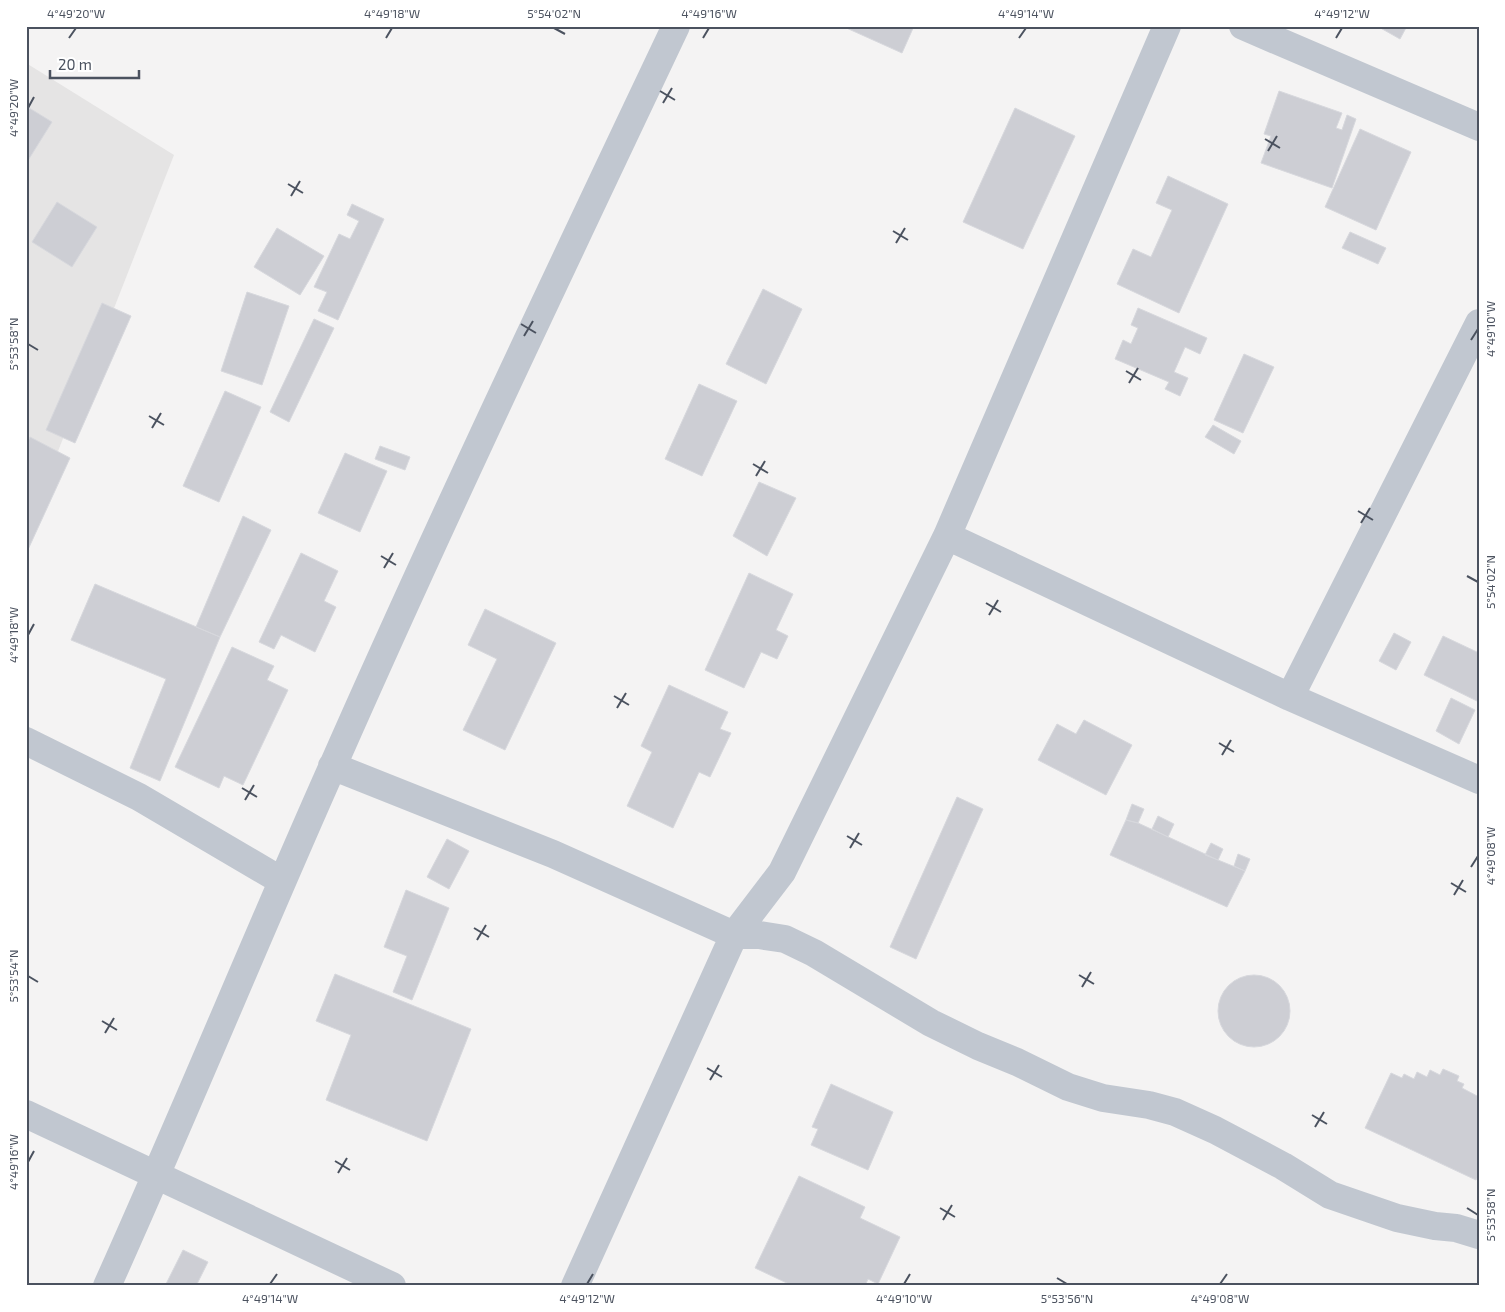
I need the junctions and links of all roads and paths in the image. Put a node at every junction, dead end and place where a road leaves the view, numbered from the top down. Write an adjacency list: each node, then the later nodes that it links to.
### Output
1 (676, 26): 9 (street)
2 (1167, 26): 6 (street)
3 (1243, 26): 4 (street)
4 (1479, 127)
5 (1479, 323): 7 (street)
6 (946, 536): 7 (street); 12 (street)
7 (1290, 697): 10 (street)
8 (26, 741): 11 (street)
9 (332, 766): 11 (street); 12 (street)
10 (1479, 780)
11 (282, 881): 14 (street)
12 (734, 935): 15 (street); 18 (street)
13 (26, 1114): 14 (street)
14 (156, 1176): 16 (street); 17 (street)
15 (1479, 1235)
16 (107, 1286)
17 (392, 1286)
18 (575, 1286)

